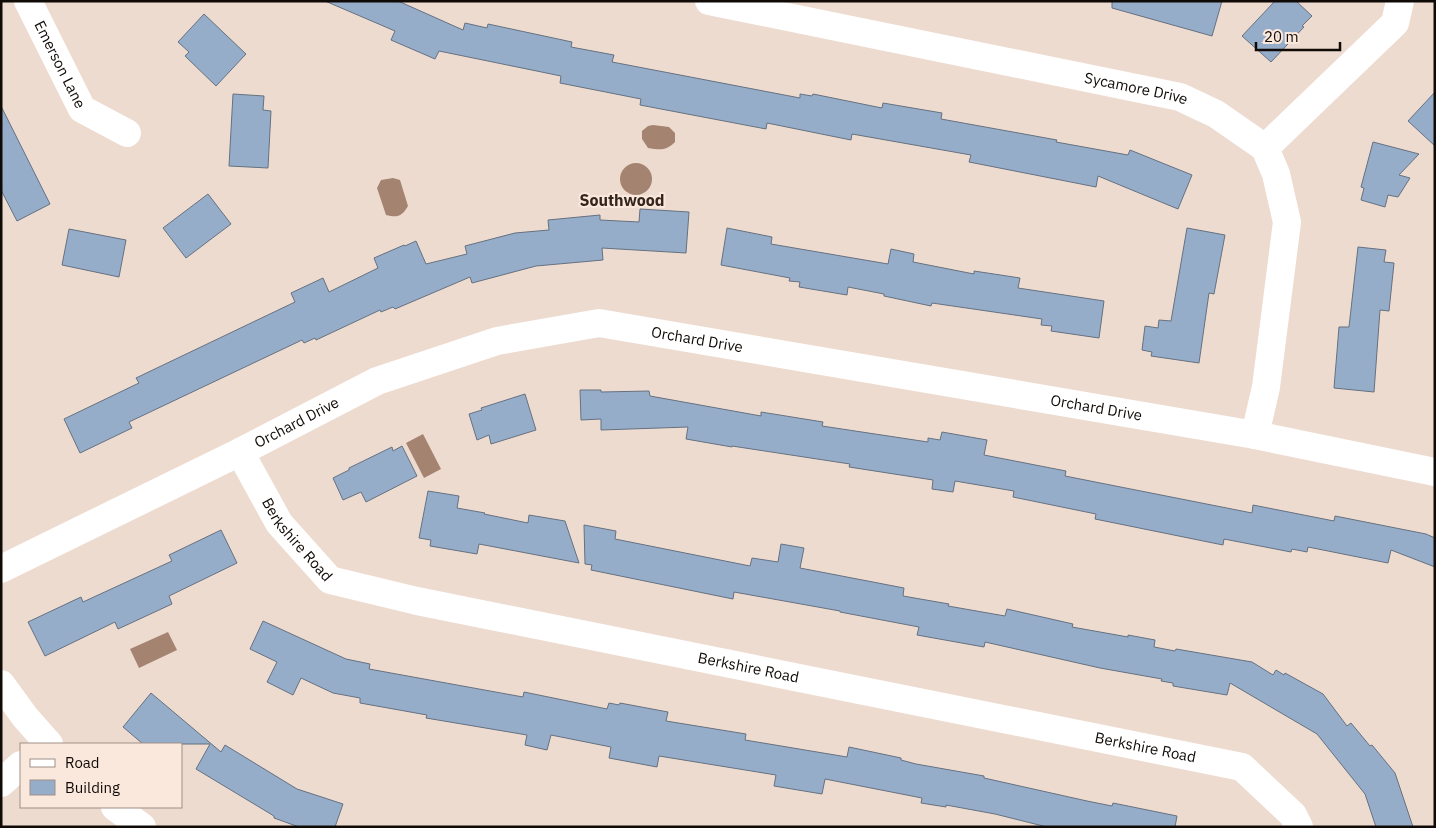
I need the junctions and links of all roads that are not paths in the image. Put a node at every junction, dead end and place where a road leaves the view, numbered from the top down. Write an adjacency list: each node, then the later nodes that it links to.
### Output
1 (28, 1): 4 (street, Emerson Lane)
2 (709, 1): 5 (street, Sycamore Drive)
3 (1400, 1): 5 (street)
4 (127, 133)
5 (1265, 148): 6 (street)
6 (1255, 435): 7 (street, Orchard Drive); 8 (street, Orchard Drive)
7 (240, 452): 9 (street, Orchard Drive); 16 (street, Berkshire Road)
8 (1435, 472)
9 (1, 569)
10 (1, 684): 11 (street)
11 (44, 742)
12 (20, 765): 13 (street)
13 (1, 783)
14 (116, 808): 15 (street)
15 (142, 827)
16 (1299, 827)

